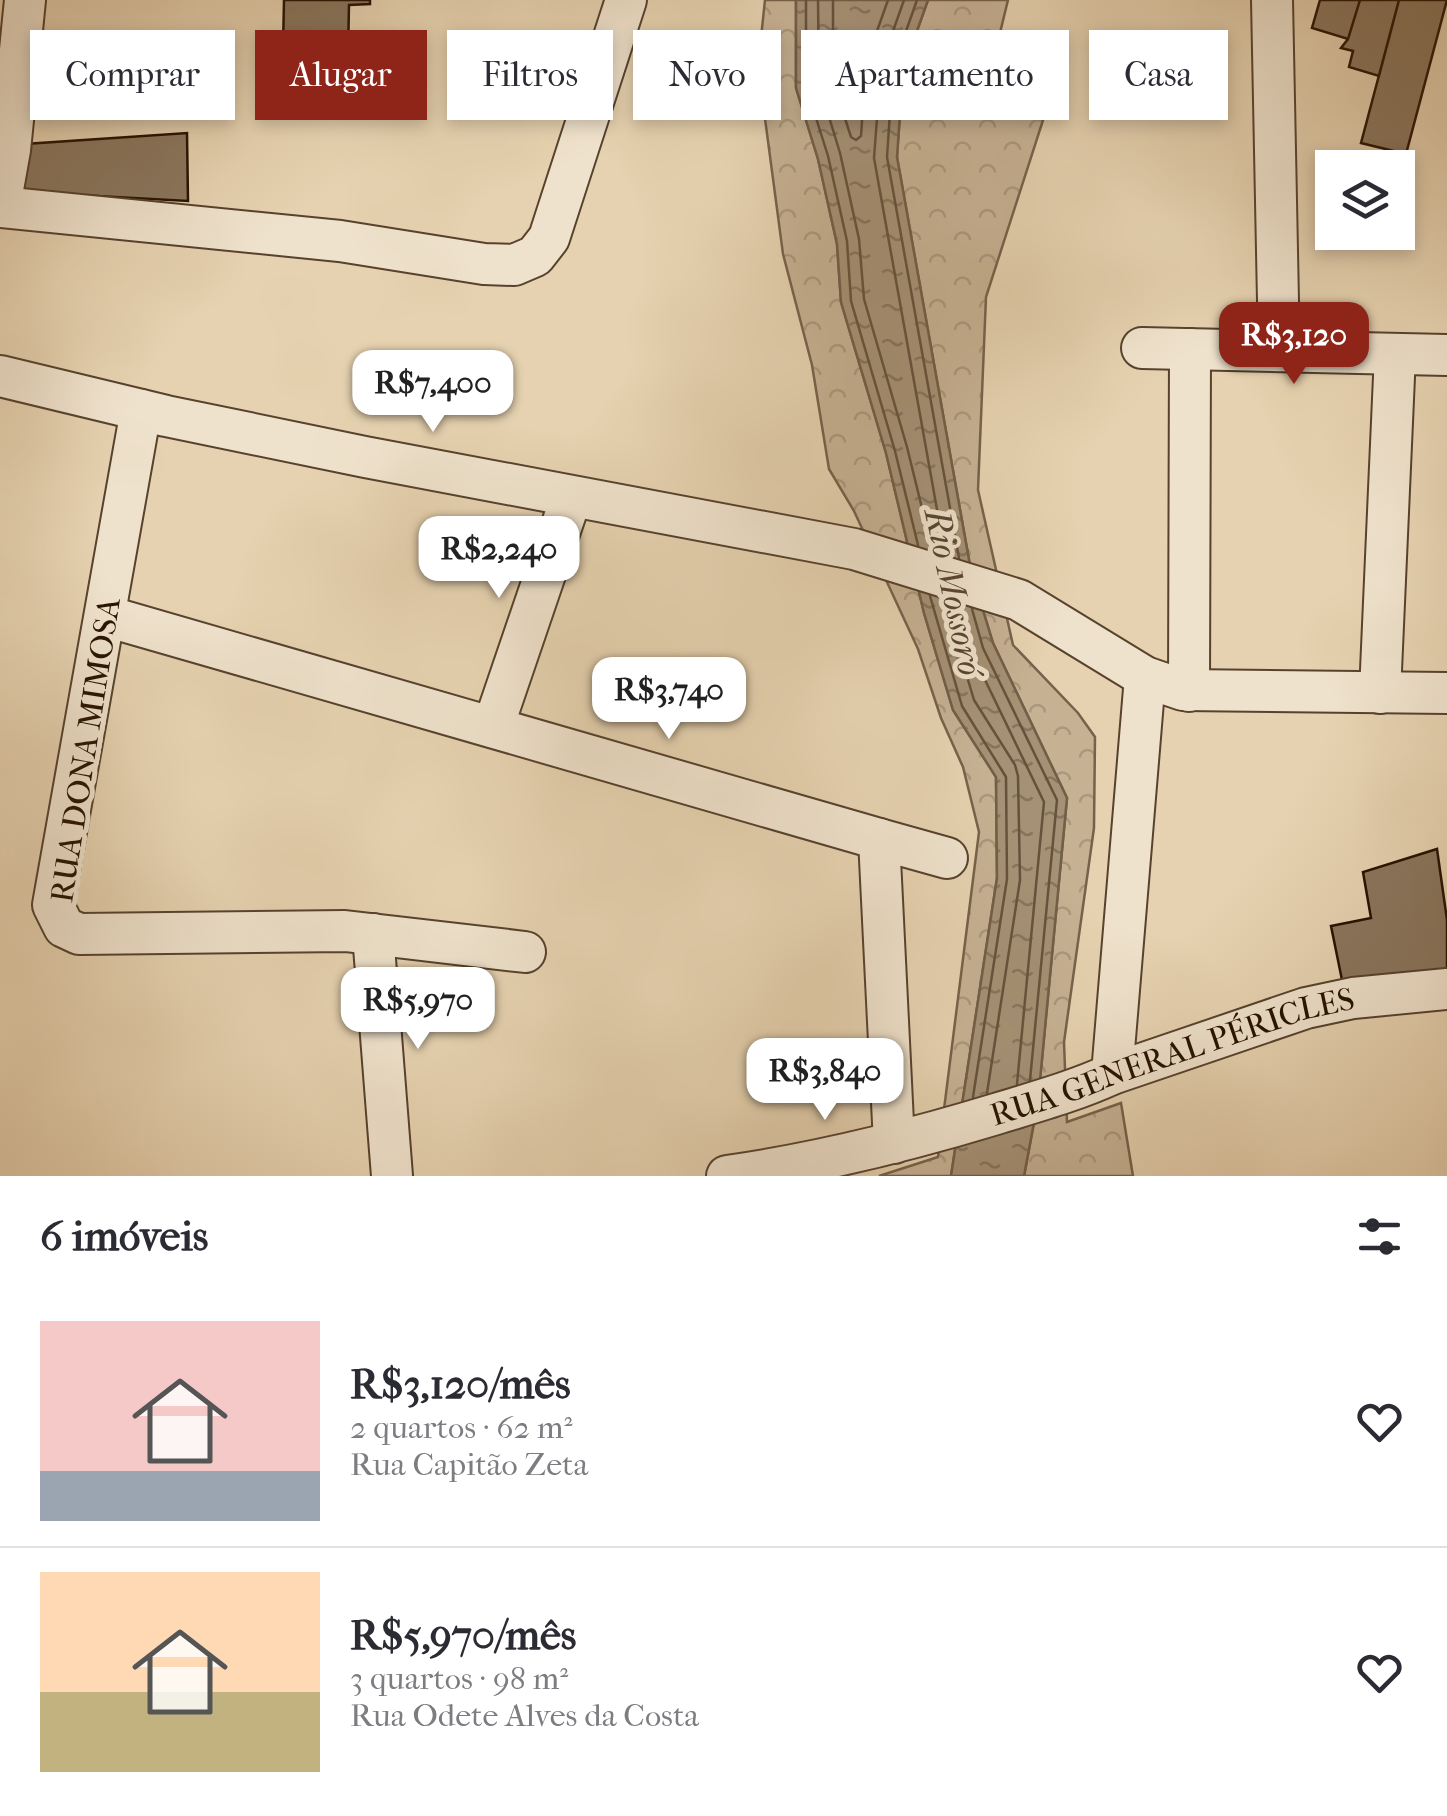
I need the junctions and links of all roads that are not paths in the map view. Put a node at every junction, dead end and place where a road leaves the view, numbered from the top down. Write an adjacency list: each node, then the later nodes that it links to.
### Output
1 (24, 0): 4 (street)
2 (626, 0): 4 (street)
3 (1272, 0): 7 (street)
4 (0, 206)
5 (1142, 348): 6 (street)
6 (1190, 349): 7 (street); 15 (street)
7 (1279, 351): 8 (street)
8 (1395, 354): 9 (street); 16 (street)
9 (1447, 355)
10 (0, 376): 11 (street)
11 (141, 410): 12 (street); 13 (street, RUA DONA MIMOSA)
12 (571, 498): 14 (street); 18 (street)
13 (106, 616): 18 (street); 21 (street, RUA DONA MIMOSA)
14 (1144, 677): 15 (street); 24 (street)
15 (1189, 691): 16 (street)
16 (1380, 693): 17 (street)
17 (1447, 693)
18 (493, 727): 19 (street)
19 (879, 840): 20 (street); 25 (street)
20 (947, 858)
21 (373, 934): 22 (street, RUA DONA MIMOSA); 27 (street)
22 (525, 952)
23 (1447, 989): 24 (street, RUA GENERAL PÉRICLES)
24 (1099, 1080): 25 (street, RUA GENERAL PÉRICLES)
25 (894, 1143): 26 (street, RUA GENERAL PÉRICLES)
26 (851, 1165): 28 (street, RUA GENERAL PÉRICLES)
27 (392, 1176)
28 (727, 1176)

